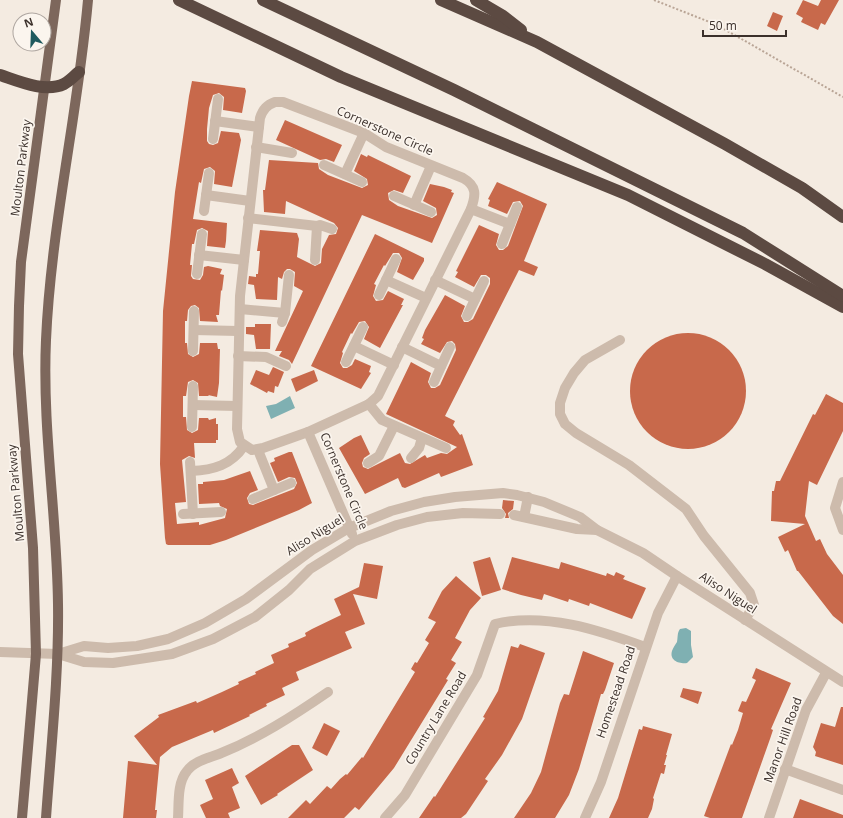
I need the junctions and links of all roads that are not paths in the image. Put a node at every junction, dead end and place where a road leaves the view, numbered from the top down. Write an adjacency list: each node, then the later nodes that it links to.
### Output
1 (56, 0): 10 (main road, Moulton Parkway)
2 (88, 0): 8 (main road)
3 (179, 0): 51 (highway)
4 (263, 0): 48 (highway)
5 (441, 0): 7 (highway)
6 (476, 0): 7 (highway)
7 (537, 42): 31 (highway)
8 (79, 72): 10 (highway); 104 (main road)
9 (0, 75): 10 (highway)
10 (44, 86): 103 (main road, Moulton Parkway)
11 (218, 99): 12 (street)
12 (215, 121): 13 (street); 15 (street)
13 (259, 127): 14 (street, Cornerstone Circle); 16 (street, Cornerstone Circle)
14 (364, 133): 19 (street, Cornerstone Circle); 21 (street)
15 (213, 139)
16 (256, 147): 17 (street); 25 (street, Cornerstone Circle)
17 (292, 153)
18 (324, 165): 21 (street)
19 (431, 166): 26 (street); 28 (street, Cornerstone Circle)
20 (209, 173): 23 (street)
21 (345, 174): 22 (street)
22 (362, 182)
23 (206, 195): 25 (street); 29 (street)
24 (394, 196): 26 (street)
25 (250, 201): 32 (street, Cornerstone Circle)
26 (414, 205): 30 (street)
27 (517, 207): 33 (street)
28 (471, 209): 33 (street); 45 (street, Cornerstone Circle)
29 (204, 211)
30 (431, 212)
31 (843, 217)
32 (248, 218): 34 (street); 40 (street, Cornerstone Circle)
33 (510, 224): 37 (street)
34 (317, 226): 35 (street); 41 (street)
35 (332, 229)
36 (202, 234): 38 (street)
37 (502, 244)
38 (199, 255): 40 (street); 42 (street)
39 (396, 259): 44 (street)
40 (244, 260): 52 (street, Cornerstone Circle)
41 (315, 260)
42 (197, 274)
43 (289, 275): 52 (street)
44 (386, 280): 47 (street); 49 (street)
45 (435, 280): 49 (street, Cornerstone Circle); 50 (street)
46 (484, 281): 50 (street)
47 (380, 295)
48 (843, 296)
49 (426, 298): 60 (street, Cornerstone Circle)
50 (475, 299): 54 (street)
51 (843, 307)
52 (240, 309): 57 (street, Cornerstone Circle)
53 (194, 311): 56 (street)
54 (467, 316)
55 (363, 327): 59 (street)
56 (194, 330): 57 (street); 62 (street)
57 (238, 331): 63 (street, Cornerstone Circle)
58 (620, 340): 100 (street)
59 (354, 346): 64 (street); 65 (street)
60 (402, 347): 65 (street, Cornerstone Circle); 67 (street)
61 (450, 347): 67 (street)
62 (194, 351)
63 (238, 356): 66 (street); 72 (street, Cornerstone Circle)
64 (346, 362)
65 (394, 365): 70 (street, Cornerstone Circle)
66 (286, 366)
67 (441, 366): 68 (street)
68 (434, 382)
69 (193, 386): 71 (street)
70 (369, 404): 73 (street); 75 (street, Cornerstone Circle)
71 (193, 405): 72 (street); 74 (street)
72 (237, 406): 77 (street, Cornerstone Circle)
73 (394, 426): 76 (street); 81 (street)
74 (192, 427)
75 (308, 432): 79 (street, Cornerstone Circle); 95 (street, Cornerstone Circle)
76 (422, 438): 78 (street); 80 (street)
77 (244, 446): 79 (street); 90 (street)
78 (446, 448)
79 (258, 450): 84 (street)
80 (411, 458)
81 (368, 463)
82 (843, 482): 97 (street)
83 (291, 483): 84 (street)
84 (274, 490): 86 (street)
85 (528, 498): 87 (street, Aliso Niguel); 94 (street); 96 (street, Aliso Niguel)
86 (253, 499)
87 (424, 502): 93 (street); 95 (street, Aliso Niguel)
88 (221, 512): 90 (street)
89 (182, 514): 90 (street)
90 (193, 514)
91 (500, 514): 93 (street, Aliso Niguel)
92 (514, 515): 94 (street, Aliso Niguel)
93 (427, 516): 98 (street, Aliso Niguel)
94 (524, 517): 96 (street, Aliso Niguel)
95 (349, 528): 98 (street, Cornerstone Circle); 104 (street, Aliso Niguel)
96 (596, 530): 99 (street, Aliso Niguel)
97 (843, 530)
98 (355, 541): 104 (street, Aliso Niguel)
99 (676, 576): 100 (street, Aliso Niguel); 101 (street, Homestead Road)
100 (746, 620): 105 (street, Aliso Niguel)
101 (645, 647): 113 (street, Country Lane Road); 114 (street, Homestead Road)
102 (0, 652): 103 (street, Aliso Niguel)
103 (36, 654): 104 (street, Aliso Niguel); 110 (main road, Moulton Parkway)
104 (58, 654): 111 (main road)
105 (826, 673): 106 (street, Aliso Niguel); 108 (street, Manor Hill Road)
106 (843, 682)
107 (328, 692): 112 (street)
108 (785, 769): 109 (street); 115 (street, Manor Hill Road)
109 (843, 790)
110 (22, 818)
111 (46, 818)
112 (178, 818)
113 (385, 818)
114 (585, 818)
115 (769, 818)

